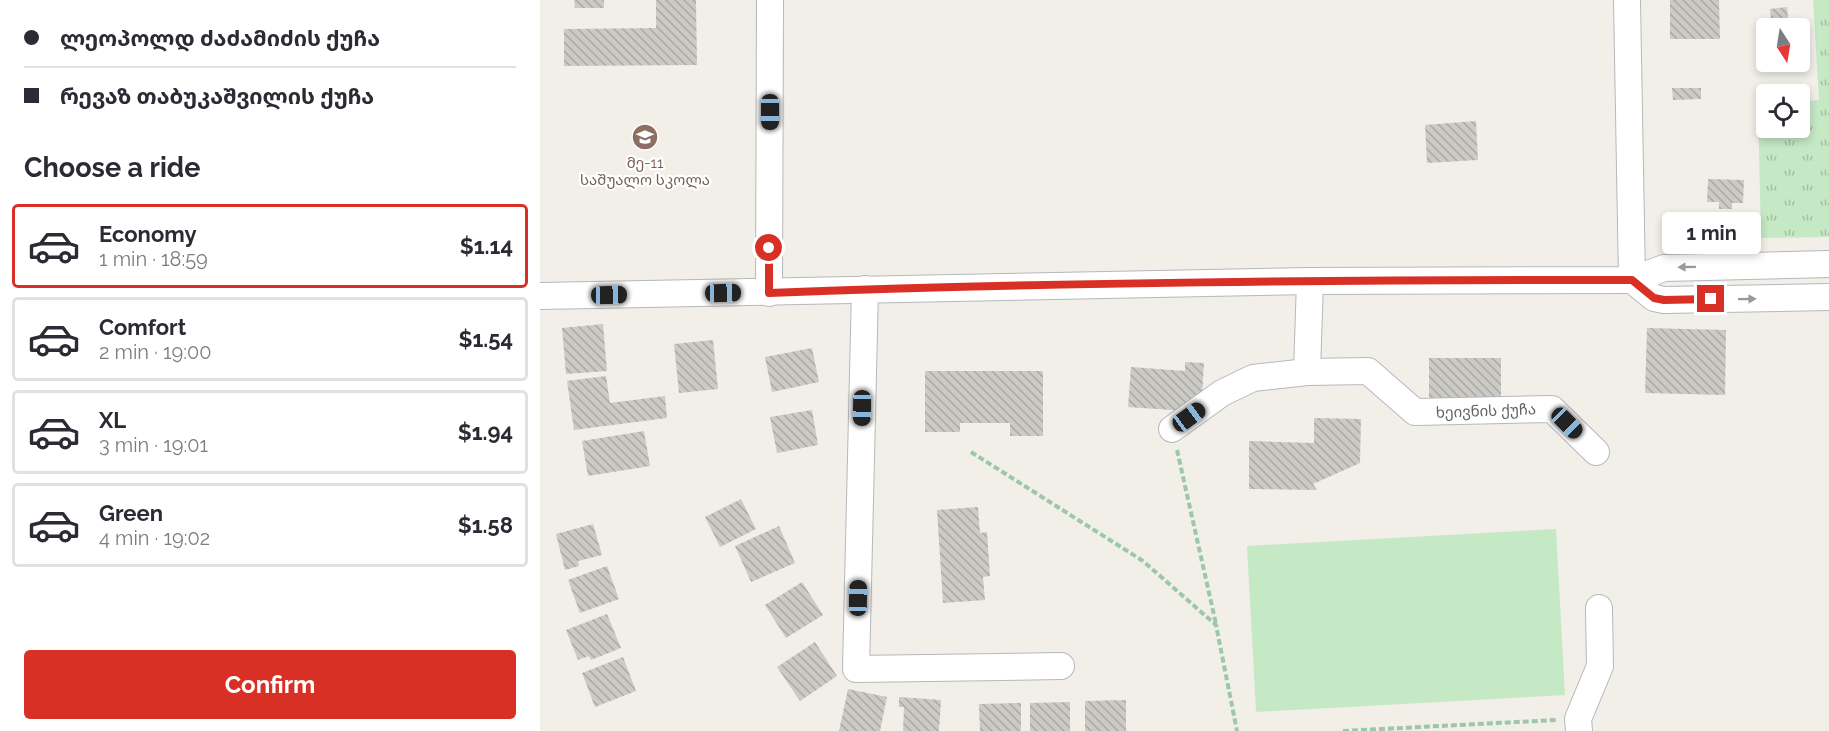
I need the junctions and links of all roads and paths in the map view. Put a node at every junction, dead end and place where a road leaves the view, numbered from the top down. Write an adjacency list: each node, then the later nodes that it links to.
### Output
1 (770, 0): 7 (street)
2 (1627, 0): 4 (street)
3 (1829, 264): 4 (street, one-way to 4)
4 (1632, 280): 5 (street); 9 (street, one-way to 9)
5 (1310, 281): 6 (street); 10 (street)
6 (865, 289): 7 (street); 16 (street)
7 (769, 293): 8 (street)
8 (540, 296)
9 (1829, 297)
10 (1307, 372): 11 (street, ხეივნის ქუჩა); 13 (street, ხეივნის ქუჩა)
11 (1173, 429): 15 (path)
12 (971, 452): 15 (path)
13 (1596, 452)
14 (1599, 608): 17 (street)
15 (1216, 625): 18 (path)
16 (1061, 666)
17 (1579, 725): 19 (path)
18 (1237, 731)
19 (1343, 731)

